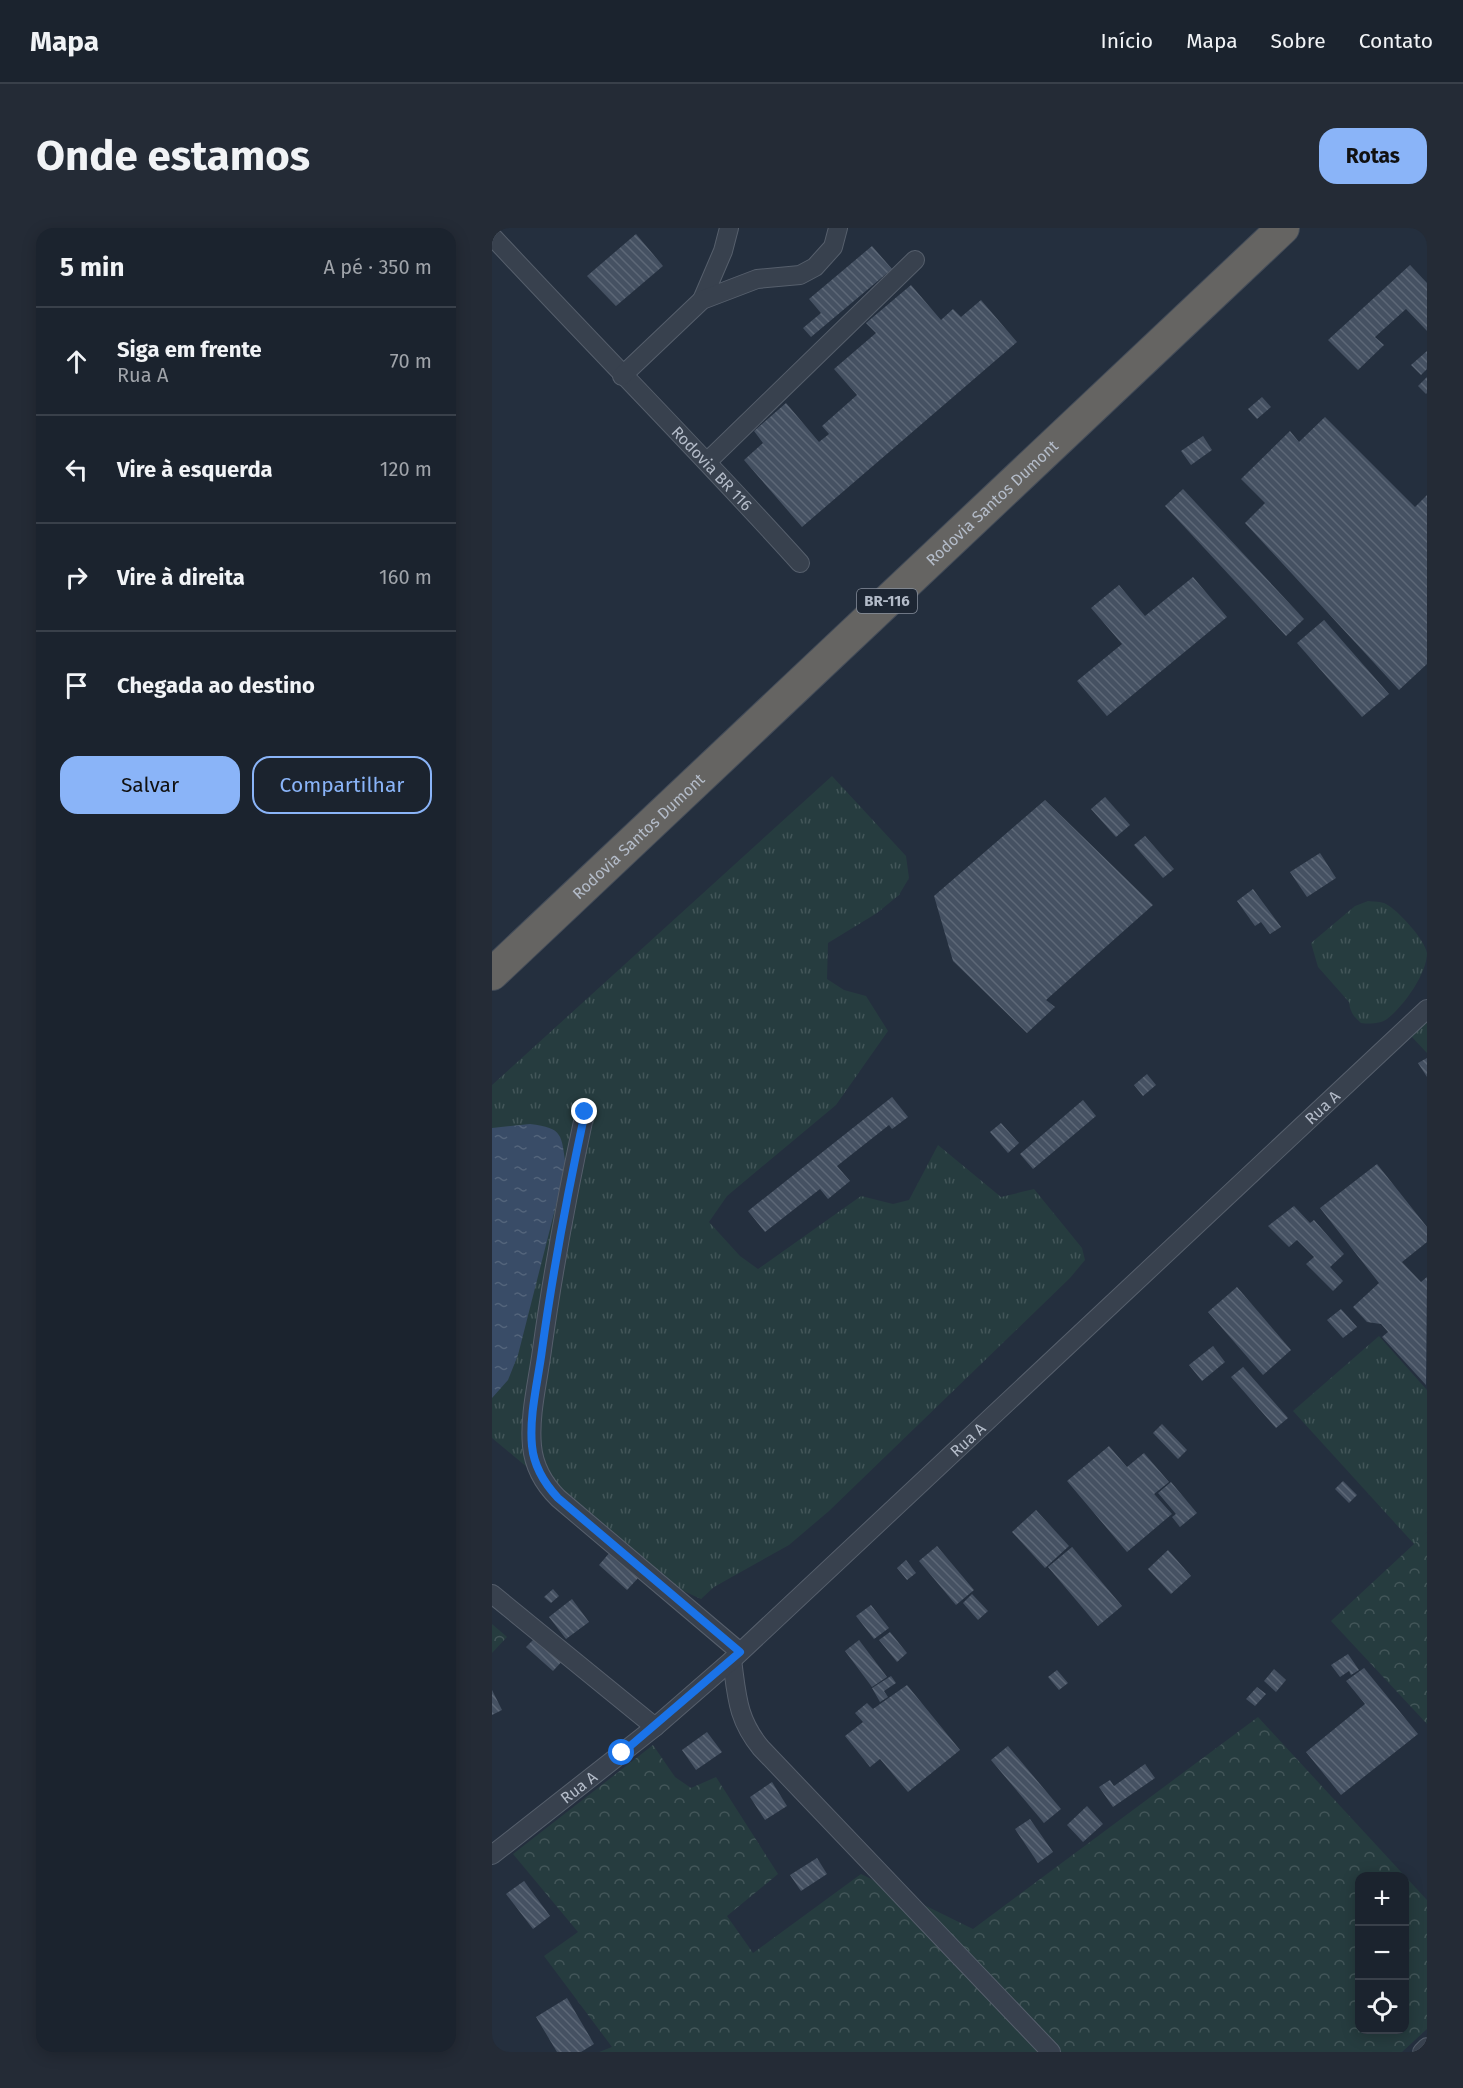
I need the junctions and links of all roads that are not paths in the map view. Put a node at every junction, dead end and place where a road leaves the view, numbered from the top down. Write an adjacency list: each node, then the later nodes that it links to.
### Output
1 (729, 228): 6 (street)
2 (838, 228): 6 (street)
3 (1283, 228): 10 (highway, Rodovia Santos Dumont / BR-116)
4 (492, 236): 7 (street, Rodovia BR 116)
5 (915, 260): 8 (street)
6 (702, 300): 7 (street)
7 (622, 376): 8 (street, Rodovia BR 116)
8 (708, 461): 9 (street, Rodovia BR 116)
9 (800, 562)
10 (492, 974)
11 (1427, 1009): 14 (street, Rua A)
12 (585, 1112): 14 (street)
13 (492, 1594): 15 (street)
14 (736, 1656): 15 (street, Rua A); 18 (street)
15 (655, 1727): 16 (street, Rua A)
16 (492, 1855)
17 (1427, 2047): 19 (street)
18 (1051, 2052)
19 (1422, 2052)

